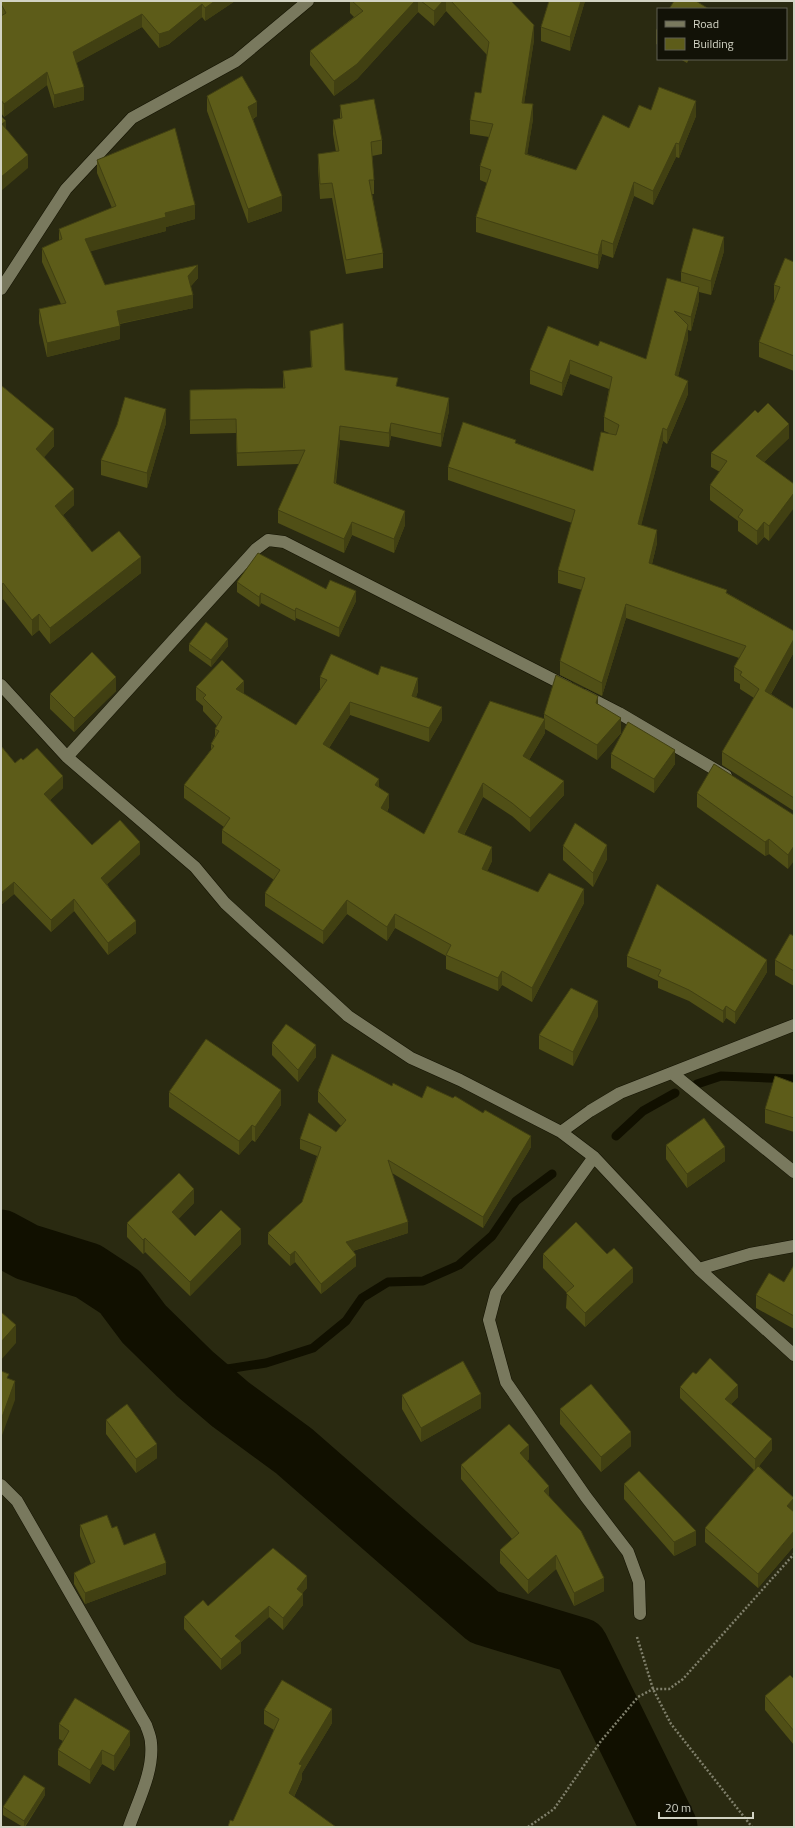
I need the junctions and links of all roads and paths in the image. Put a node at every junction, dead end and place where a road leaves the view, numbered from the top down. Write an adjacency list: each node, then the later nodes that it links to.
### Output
1 (308, 1): 2 (street)
2 (1, 289)
3 (1, 685): 4 (street)
4 (67, 757): 5 (street); 8 (street)
5 (734, 781)
6 (794, 1025): 7 (street)
7 (672, 1073): 8 (street); 10 (street)
8 (561, 1132): 9 (street)
9 (594, 1157): 12 (street); 16 (street)
10 (794, 1172)
11 (794, 1246): 12 (street)
12 (699, 1269): 13 (street)
13 (794, 1355)
14 (1, 1486): 18 (street)
15 (794, 1554): 17 (path)
16 (640, 1614): 17 (path)
17 (654, 1689): 19 (path); 20 (path)
18 (129, 1827)
19 (528, 1827)
20 (752, 1827)

